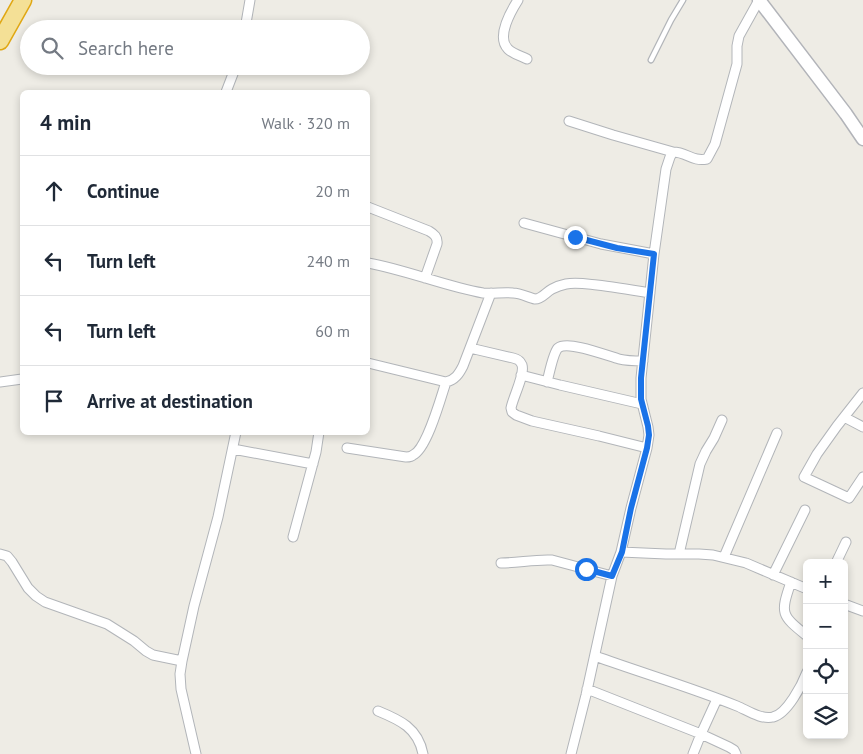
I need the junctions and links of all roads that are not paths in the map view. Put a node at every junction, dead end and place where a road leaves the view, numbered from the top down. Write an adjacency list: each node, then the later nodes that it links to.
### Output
1 (23, 0): 7 (highway)
2 (250, 0): 6 (street)
3 (518, 0): 8 (street)
4 (683, 0): 9 (lane)
5 (759, 0): 13 (main road); 14 (street)
6 (247, 20)
7 (0, 41)
8 (527, 59)
9 (651, 60)
10 (233, 75): 11 (street)
11 (227, 90)
12 (569, 121): 14 (street)
13 (863, 139)
14 (673, 152): 17 (street)
15 (370, 209): 19 (street)
16 (524, 223): 17 (street)
17 (654, 254): 21 (street)
18 (370, 263): 19 (street)
19 (425, 278): 20 (street)
20 (491, 293): 21 (street); 22 (street)
21 (650, 293): 23 (street)
22 (470, 348): 25 (street); 28 (street)
23 (643, 361): 29 (street); 31 (street)
24 (370, 363): 28 (street)
25 (522, 375): 29 (street); 39 (street)
26 (20, 379): 27 (street)
27 (0, 382)
28 (446, 382): 38 (street)
29 (547, 382): 31 (street)
30 (863, 392): 32 (street)
31 (642, 404): 39 (street)
32 (844, 417): 34 (street); 42 (street)
33 (722, 420): 48 (street)
34 (863, 427)
35 (777, 433): 49 (street)
36 (235, 435): 40 (street)
37 (319, 435): 41 (street)
38 (346, 448)
39 (647, 448): 46 (street)
40 (233, 449): 41 (street); 60 (street)
41 (313, 464): 44 (street)
42 (863, 477)
43 (805, 510): 52 (street)
44 (293, 537)
45 (846, 542): 50 (street)
46 (622, 552): 48 (street); 53 (street)
47 (0, 554): 60 (street)
48 (679, 554): 49 (street)
49 (724, 557): 52 (street)
50 (838, 559)
51 (501, 563): 53 (street)
52 (773, 574): 54 (street)
53 (612, 576): 59 (street)
54 (791, 582): 55 (street); 58 (street)
55 (803, 587)
56 (848, 605): 57 (street)
57 (863, 611)
58 (803, 633)
59 (595, 656): 62 (street); 63 (street)
60 (182, 661): 66 (street)
61 (803, 680): 63 (street)
62 (587, 689): 65 (street); 68 (street)
63 (717, 698): 65 (street)
64 (378, 711): 67 (street)
65 (701, 734): 69 (street); 70 (street)
66 (196, 754)
67 (423, 754)
68 (571, 754)
69 (693, 754)
70 (736, 754)

